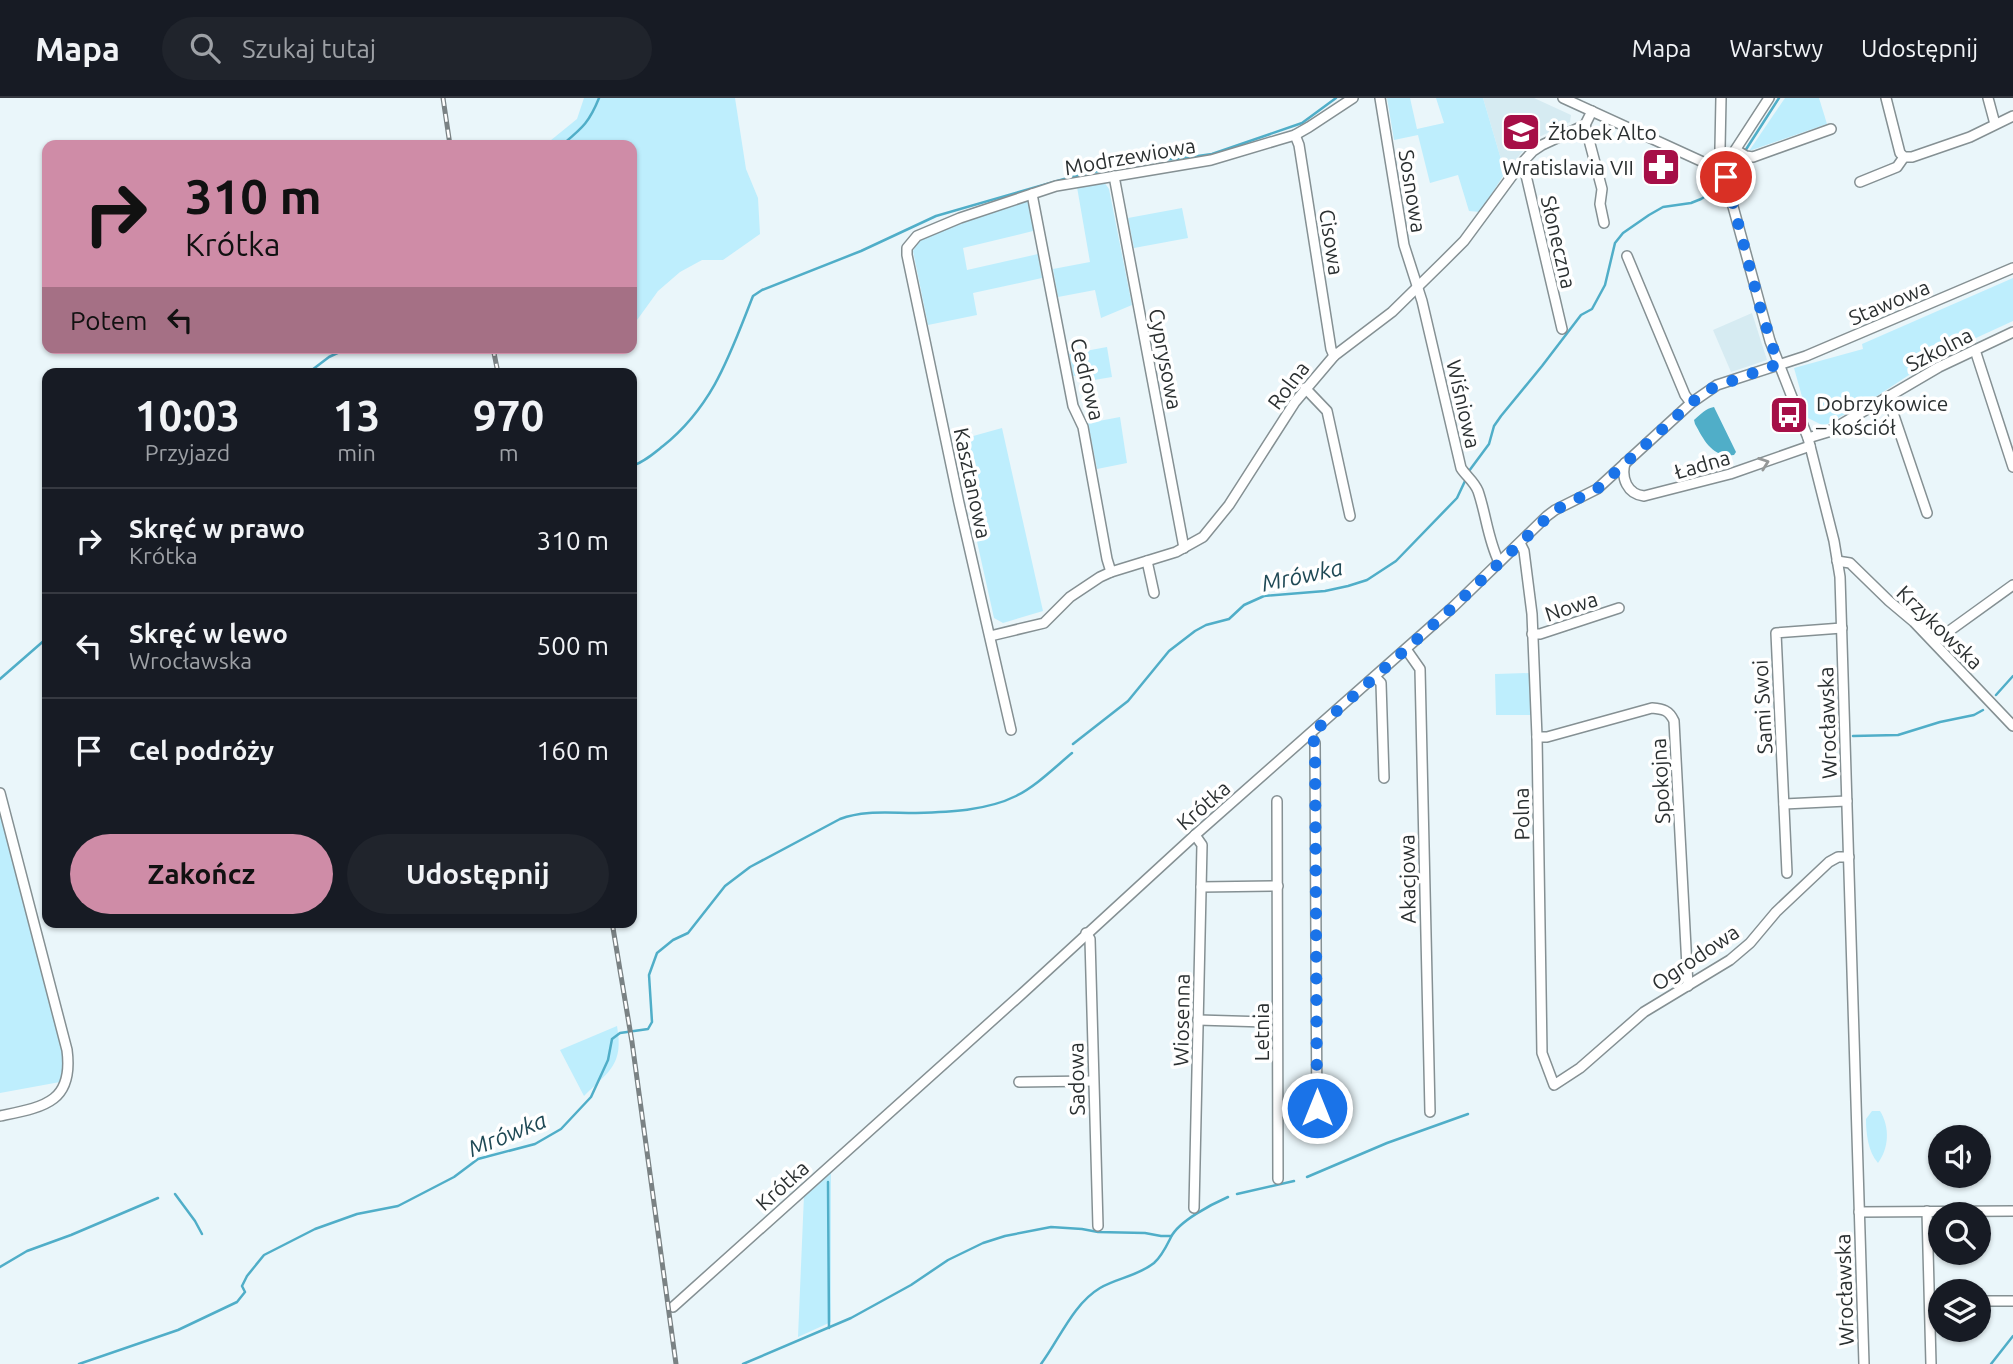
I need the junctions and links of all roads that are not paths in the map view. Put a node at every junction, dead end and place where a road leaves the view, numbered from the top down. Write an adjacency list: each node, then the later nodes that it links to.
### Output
1 (1353, 98): 13 (street, Modrzewiowa)
2 (1380, 98): 25 (street, Sosnowa)
3 (1563, 98): 8 (street)
4 (1721, 98): 16 (street, Wrocławska)
5 (1769, 98): 14 (street)
6 (1886, 98): 15 (street)
7 (1988, 98): 10 (street)
8 (1592, 111): 11 (street); 16 (street)
9 (2013, 116): 10 (street)
10 (1994, 124): 15 (street)
11 (1585, 125): 17 (street, Rolna); 21 (street)
12 (1831, 129): 14 (street)
13 (1295, 135): 18 (street, Modrzewiowa); 29 (street, Cisowa)
14 (1741, 153): 16 (street)
15 (1908, 157): 19 (street)
16 (1722, 162): 30 (street, Wrocławska)
17 (1520, 165): 25 (street, Rolna); 26 (street, Słoneczna)
18 (1114, 176): 20 (street, Modrzewiowa); 42 (street, Cyprysowa)
19 (1860, 182)
20 (1032, 194): 22 (street, Modrzewiowa); 46 (street, Cedrowa)
21 (1604, 223)
22 (910, 243): 52 (street, Kasztanowa)
23 (1627, 256): 33 (street)
24 (2013, 268): 30 (street, Stawowa)
25 (1417, 288): 29 (street, Rolna); 45 (street, Wiśniowa)
26 (1562, 328)
27 (2013, 332): 28 (street, Szkolna)
28 (1975, 351): 32 (street, Szkolna); 36 (street)
29 (1334, 356): 31 (street, Rolna)
30 (1778, 364): 33 (street, Krótka); 34 (street, Wrocławska)
31 (1306, 388): 40 (street); 42 (street, Rolna)
32 (1886, 398): 34 (street, Szkolna); 39 (street)
33 (1691, 403): 35 (street, Krótka)
34 (1809, 442): 38 (street, Ładna, one-way to 34); 44 (street, Wrocławska)
35 (1625, 463): 37 (street, Krótka); 38 (street)
36 (2013, 467)
37 (1610, 476): 38 (street); 41 (street, Krótka)
38 (1626, 483)
39 (1927, 513)
40 (1350, 516)
41 (1520, 543): 45 (street, Krótka); 51 (street, Polna)
42 (1184, 548): 43 (street, Rolna)
43 (1147, 561): 46 (street, Rolna); 48 (street)
44 (1837, 561): 50 (street, Wrocławska); 53 (street, Krzykowska)
45 (1499, 562): 54 (street, Krótka)
46 (1111, 572): 52 (street, Rolna)
47 (2013, 584): 53 (street)
48 (1154, 593)
49 (1619, 608): 51 (street, Nowa)
50 (1842, 628): 63 (street, Wrocławska); 64 (street, Sami Swoi)
51 (1532, 634): 59 (street, Polna)
52 (990, 636): 57 (street, Kasztanowa)
53 (1934, 642): 56 (street, Krzykowska)
54 (1406, 649): 55 (street, Krótka); 77 (street, Akacjowa)
55 (1376, 677): 58 (street, Krótka); 60 (street)
56 (2013, 726)
57 (1011, 730)
58 (1310, 735): 65 (street, Krótka); 79 (street)
59 (1537, 737): 71 (street, Spokojna); 76 (street, Polna)
60 (1384, 778)
61 (0, 793): 78 (street)
62 (1277, 801): 68 (street, Letnia)
63 (1847, 801): 64 (street); 66 (street, Wrocławska)
64 (1784, 804): 67 (street, Sami Swoi)
65 (1195, 835): 69 (street, Wiosenna); 70 (street, Krótka)
66 (1849, 857): 71 (street, Ogrodowa); 84 (street, Wrocławska)
67 (1787, 873)
68 (1278, 886): 69 (street); 80 (street, Letnia)
69 (1201, 887): 72 (street, Wiosenna)
70 (1087, 933): 74 (street, Sadowa); 89 (street, Krótka)
71 (1688, 986): 76 (street, Ogrodowa)
72 (1198, 1020): 73 (street); 81 (street, Wiosenna)
73 (1266, 1022)
74 (1093, 1081): 75 (street); 85 (street, Sadowa)
75 (1019, 1083)
76 (1554, 1085)
77 (1430, 1112)
78 (0, 1115)
79 (1317, 1136)
80 (1278, 1179)
81 (1194, 1208)
82 (1927, 1211): 83 (street); 84 (street); 86 (street)
83 (2013, 1211)
84 (1859, 1212): 91 (street, Wrocławska)
85 (1098, 1226)
86 (1929, 1279)
87 (1991, 1301): 88 (street)
88 (2013, 1301)
89 (673, 1307)
90 (1930, 1342): 92 (street)
91 (1864, 1364)
92 (1931, 1364)

